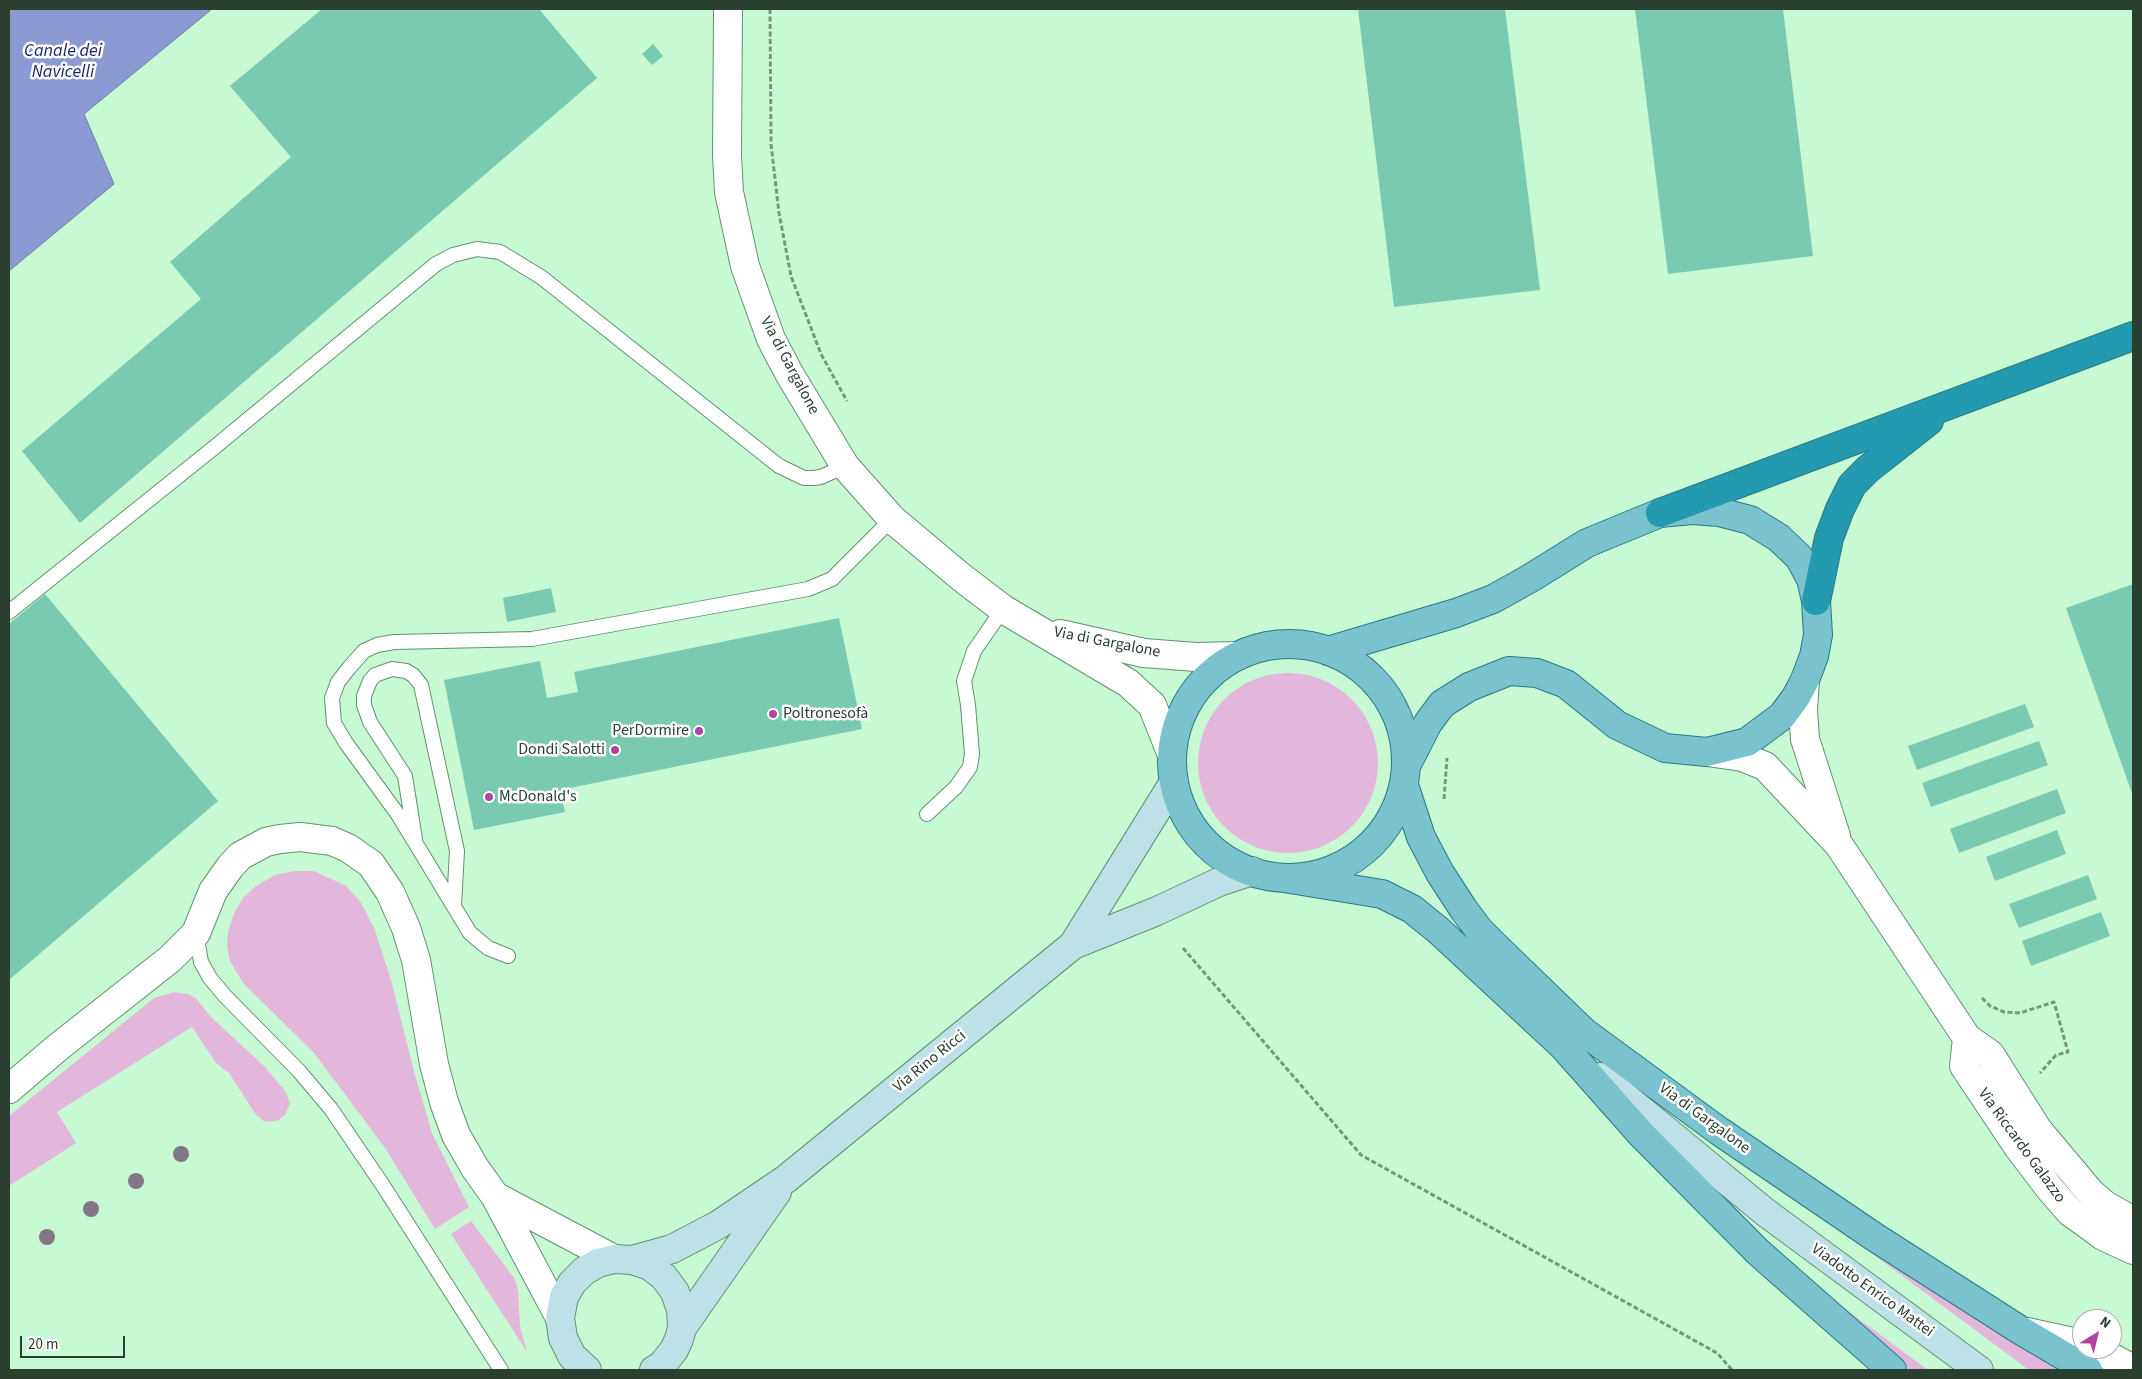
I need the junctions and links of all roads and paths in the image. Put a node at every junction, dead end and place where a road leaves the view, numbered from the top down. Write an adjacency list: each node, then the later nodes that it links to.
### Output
1 (728, 9): 6 (street, Via di Gargalone)
2 (770, 9): 4 (path)
3 (2133, 336): 5 (highway)
4 (847, 401)
5 (1949, 404): 7 (highway); 9 (highway)
6 (845, 466): 8 (street, Via di Gargalone); 11 (lane)
7 (1660, 513): 9 (main road); 13 (main road)
8 (892, 519): 10 (street, Via di Gargalone); 23 (lane)
9 (1816, 601): 15 (main road)
10 (1003, 609): 12 (street, Via di Gargalone); 22 (lane)
11 (9, 612)
12 (1037, 629): 14 (street, Via di Gargalone); 18 (street, Via di Gargalone)
13 (1328, 651): 14 (main road, Via di Gargalone); 19 (main road, Via di Gargalone)
14 (1237, 656): 18 (main road, Via di Gargalone)
15 (1805, 680): 16 (main road); 24 (street, Via Riccardo Galazzo)
16 (1707, 752): 19 (main road); 24 (street, Via Riccardo Galazzo)
17 (1447, 753): 21 (path)
18 (1172, 755): 20 (main road, Via di Gargalone)
19 (1405, 775): 26 (main road); 34 (main road, Via di Gargalone)
20 (1174, 782): 25 (main road, Via di Gargalone); 29 (street, Via Rino Ricci)
21 (1447, 808)
22 (927, 814)
23 (416, 844): 27 (lane); 27 (lane)
24 (1839, 845): 33 (street, Via Riccardo Galazzo)
25 (1252, 871): 26 (main road, Via di Gargalone); 29 (street, Via Rino Ricci)
26 (1284, 878): 34 (main road, Via di Gargalone)
27 (454, 906): 31 (lane)
28 (196, 932): 36 (street); 38 (street); 48 (lane)
29 (1073, 945): 37 (street, Via Rino Ricci)
30 (1182, 948): 51 (path)
31 (508, 956)
32 (1976, 993): 35 (path)
33 (1967, 1038): 39 (street, Via Riccardo Galazzo); 40 (street, Via Riccardo Galazzo)
34 (1574, 1039): 43 (main road, Via di Gargalone); 52 (main road, Via di Gargalone); 53 (street, Viadotto Enrico Mattei)
35 (2068, 1052)
36 (9, 1089)
37 (786, 1179): 41 (street, Via Rino Ricci); 45 (street, Via Rino Ricci)
38 (495, 1196): 41 (street); 42 (street)
39 (2133, 1220)
40 (2133, 1250)
41 (623, 1260): 42 (street, Via Rino Ricci); 45 (street)
42 (560, 1318): 49 (street)
43 (2020, 1330): 44 (street); 54 (main road, Via di Gargalone)
44 (2072, 1342)
45 (677, 1349): 50 (street, Via Rino Ricci)
46 (2114, 1359): 47 (street)
47 (2133, 1369)
48 (501, 1370)
49 (587, 1370)
50 (654, 1370)
51 (1732, 1370)
52 (1892, 1370)
53 (1979, 1370)
54 (2088, 1370)

